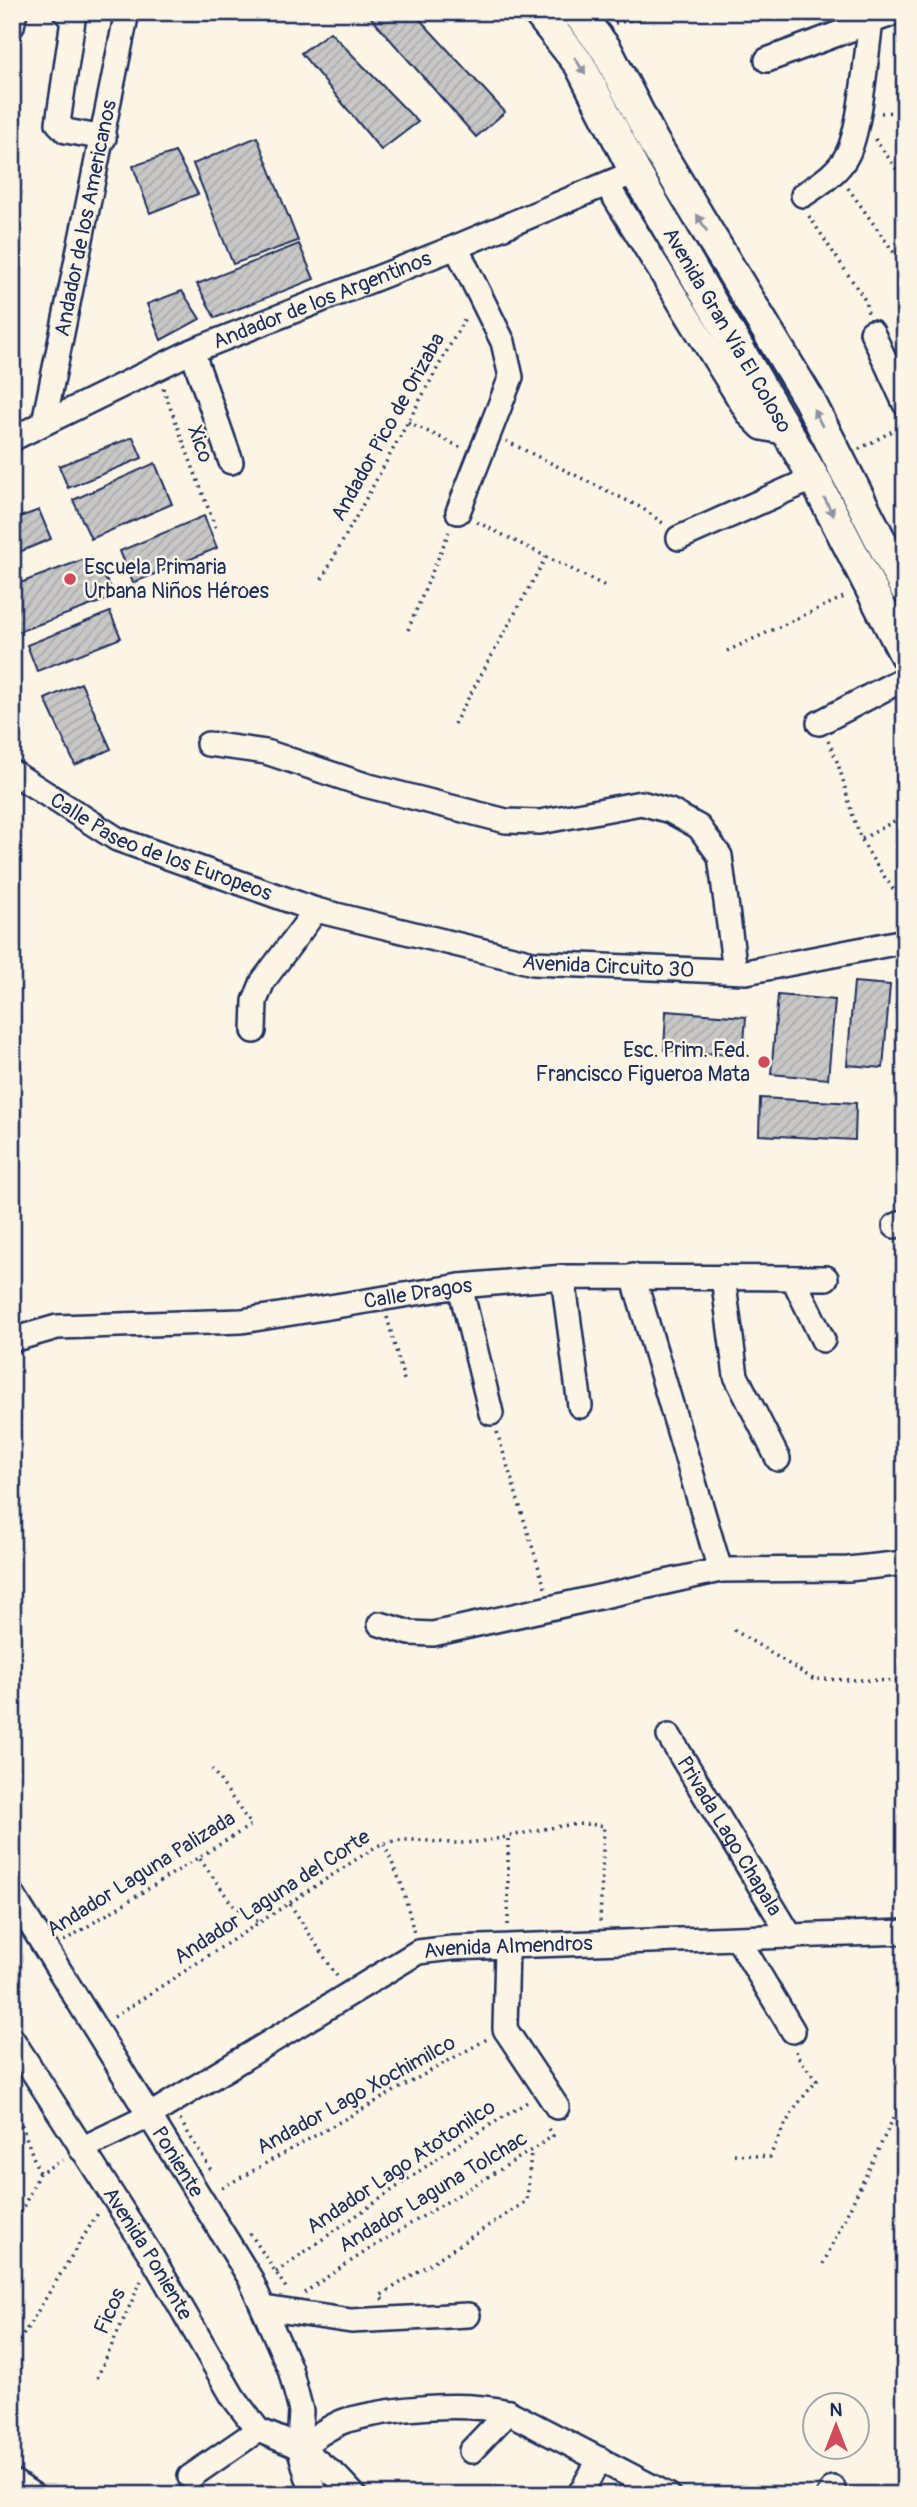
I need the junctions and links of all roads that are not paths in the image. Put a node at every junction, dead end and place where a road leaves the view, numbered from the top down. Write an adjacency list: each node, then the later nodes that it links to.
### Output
1 (15, 12): 7 (street)
2 (65, 12): 9 (street)
3 (127, 12): 9 (street, Andador de los Americanos)
4 (538, 12): 10 (main road, Avenida Gran Vía El Coloso, one-way to 10)
5 (886, 15): 8 (street); 12 (street)
6 (583, 20): 24 (main road, Avenida Gran Vía El Coloso, one-way to 6)
7 (12, 26)
8 (767, 61)
9 (104, 138): 17 (street, Andador de los Americanos)
10 (635, 172): 11 (street, Andador de los Argentinos); 18 (main road, Avenida Gran Vía El Coloso)
11 (607, 185): 13 (street, Andador de los Argentinos); 18 (street)
12 (803, 195)
13 (456, 247): 15 (street, Andador de los Argentinos); 22 (street)
14 (872, 332): 16 (street)
15 (192, 351): 17 (street, Andador de los Argentinos); 20 (street)
16 (905, 404)
17 (44, 422): 19 (street, Andador de los Argentinos)
18 (788, 433): 21 (main road, Avenida Gran Vía El Coloso)
19 (12, 439)
20 (231, 462)
21 (814, 478): 23 (street); 25 (main road, Avenida Gran Vía El Coloso, one-way to 25)
22 (458, 512)
23 (679, 538)
24 (905, 588)
25 (905, 655)
26 (905, 678): 27 (street)
27 (819, 723)
28 (208, 744): 32 (street)
29 (12, 772): 30 (street, Calle Paseo de los Europeos)
30 (316, 910): 32 (street, Avenida Circuito 30); 33 (street)
31 (905, 941): 32 (street, Avenida Circuito 30)
32 (735, 971)
33 (254, 1031)
34 (633, 1276): 35 (street, Calle Dragos); 36 (street, Calle Dragos); 46 (street)
35 (563, 1277): 39 (street, Calle Dragos); 42 (street)
36 (723, 1277): 37 (street, Calle Dragos); 44 (street)
37 (793, 1278): 38 (street, Calle Dragos); 41 (street)
38 (826, 1278)
39 (460, 1286): 40 (street, Calle Dragos); 43 (street)
40 (12, 1340)
41 (823, 1340)
42 (580, 1406)
43 (491, 1413)
44 (778, 1459)
45 (905, 1563): 46 (street)
46 (720, 1570): 47 (street)
47 (380, 1624)
48 (669, 1736): 51 (street, Privada Lago Chapala)
49 (12, 1894): 57 (street, Poniente)
50 (905, 1932): 51 (street, Avenida Almendros)
51 (791, 1937): 52 (street, Avenida Almendros)
52 (738, 1938): 53 (street, Avenida Almendros); 54 (street)
53 (508, 1948): 56 (street); 57 (street, Avenida Almendros)
54 (793, 2031)
55 (12, 2039): 58 (street, Avenida Poniente)
56 (551, 2099)
57 (147, 2117): 58 (street, Avenida Almendros); 59 (street, Poniente)
58 (81, 2149): 62 (street, Avenida Poniente)
59 (264, 2308): 60 (street); 63 (street, Poniente)
60 (467, 2315)
61 (508, 2412): 63 (street); 64 (street); 65 (street)
62 (258, 2430): 63 (street); 66 (street)
63 (299, 2447): 69 (street); 70 (street)
64 (471, 2451)
65 (600, 2459): 71 (street); 72 (street)
66 (190, 2477)
67 (12, 2481): 68 (street)
68 (33, 2495)
69 (318, 2495)
70 (354, 2495)
71 (579, 2495)
72 (668, 2495)

